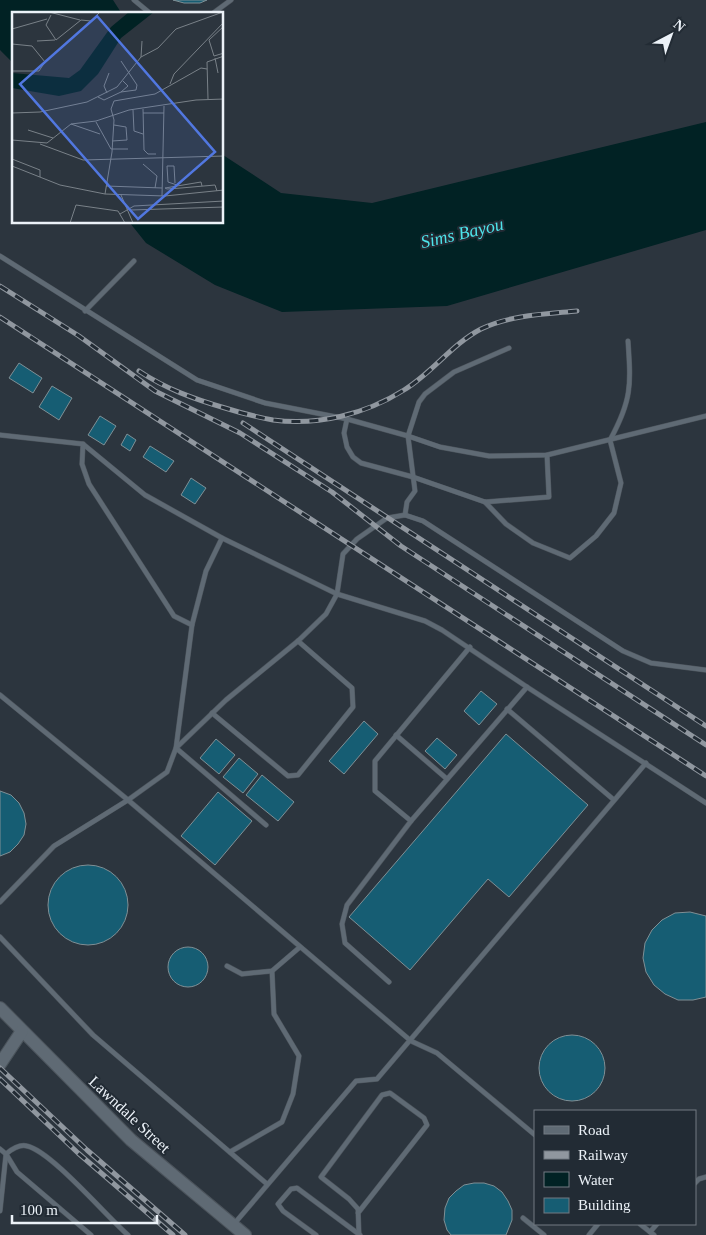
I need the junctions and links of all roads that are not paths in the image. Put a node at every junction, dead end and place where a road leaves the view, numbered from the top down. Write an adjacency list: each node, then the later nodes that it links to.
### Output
1 (134, 0): 3 (lane)
2 (231, 0): 4 (lane)
3 (149, 12)
4 (215, 12)
5 (0, 256): 7 (lane)
6 (134, 261): 7 (lane)
7 (85, 311): 11 (lane)
8 (628, 341): 14 (lane)
9 (509, 348): 13 (lane)
10 (706, 416): 14 (lane)
11 (347, 419): 13 (lane); 17 (lane)
12 (0, 435): 15 (lane)
13 (408, 436): 16 (lane); 17 (lane)
14 (610, 440): 16 (lane); 18 (lane)
15 (83, 444): 20 (lane); 22 (lane)
16 (547, 455): 18 (lane)
17 (413, 477): 18 (lane); 19 (lane)
18 (485, 502)
19 (405, 515): 21 (lane); 25 (lane)
20 (222, 538): 21 (lane); 22 (lane)
21 (337, 594): 23 (lane); 24 (lane)
22 (192, 625): 31 (lane)
23 (298, 641): 29 (lane); 29 (lane)
24 (470, 647): 26 (lane); 30 (lane)
25 (706, 670)
26 (527, 687): 28 (lane); 32 (lane)
27 (0, 695): 34 (lane)
28 (507, 709): 33 (lane); 35 (lane)
29 (212, 713): 31 (lane)
30 (396, 735): 33 (lane); 37 (lane)
31 (176, 748): 34 (lane); 38 (lane)
32 (646, 763): 35 (lane); 36 (lane)
33 (448, 778): 37 (lane)
34 (128, 800): 39 (lane); 41 (lane)
35 (614, 800): 47 (lane)
36 (706, 802)
37 (411, 821): 44 (lane)
38 (266, 824)
39 (0, 902)
40 (0, 937): 51 (lane)
41 (300, 947): 43 (lane); 47 (lane)
42 (227, 966): 43 (lane)
43 (272, 971): 51 (lane)
44 (389, 982)
45 (0, 1008): 46 (main road, Lawndale Street)
46 (22, 1031): 48 (main road); 57 (main road, Lawndale Street)
47 (410, 1041): 49 (lane); 53 (lane)
48 (0, 1064)
49 (534, 1134)
50 (0, 1148): 52 (lane)
51 (230, 1152): 53 (lane)
52 (6, 1154): 54 (lane); 60 (lane); 61 (lane)
53 (267, 1184): 57 (lane)
54 (0, 1211)
55 (358, 1213): 55 (lane); 64 (lane)
56 (524, 1218): 65 (lane)
57 (233, 1225): 62 (main road, Lawndale Street)
58 (641, 1225): 59 (lane)
59 (652, 1233)
60 (91, 1235)
61 (128, 1235)
62 (245, 1235)
63 (316, 1235): 64 (lane)
64 (360, 1235)
65 (544, 1235)

